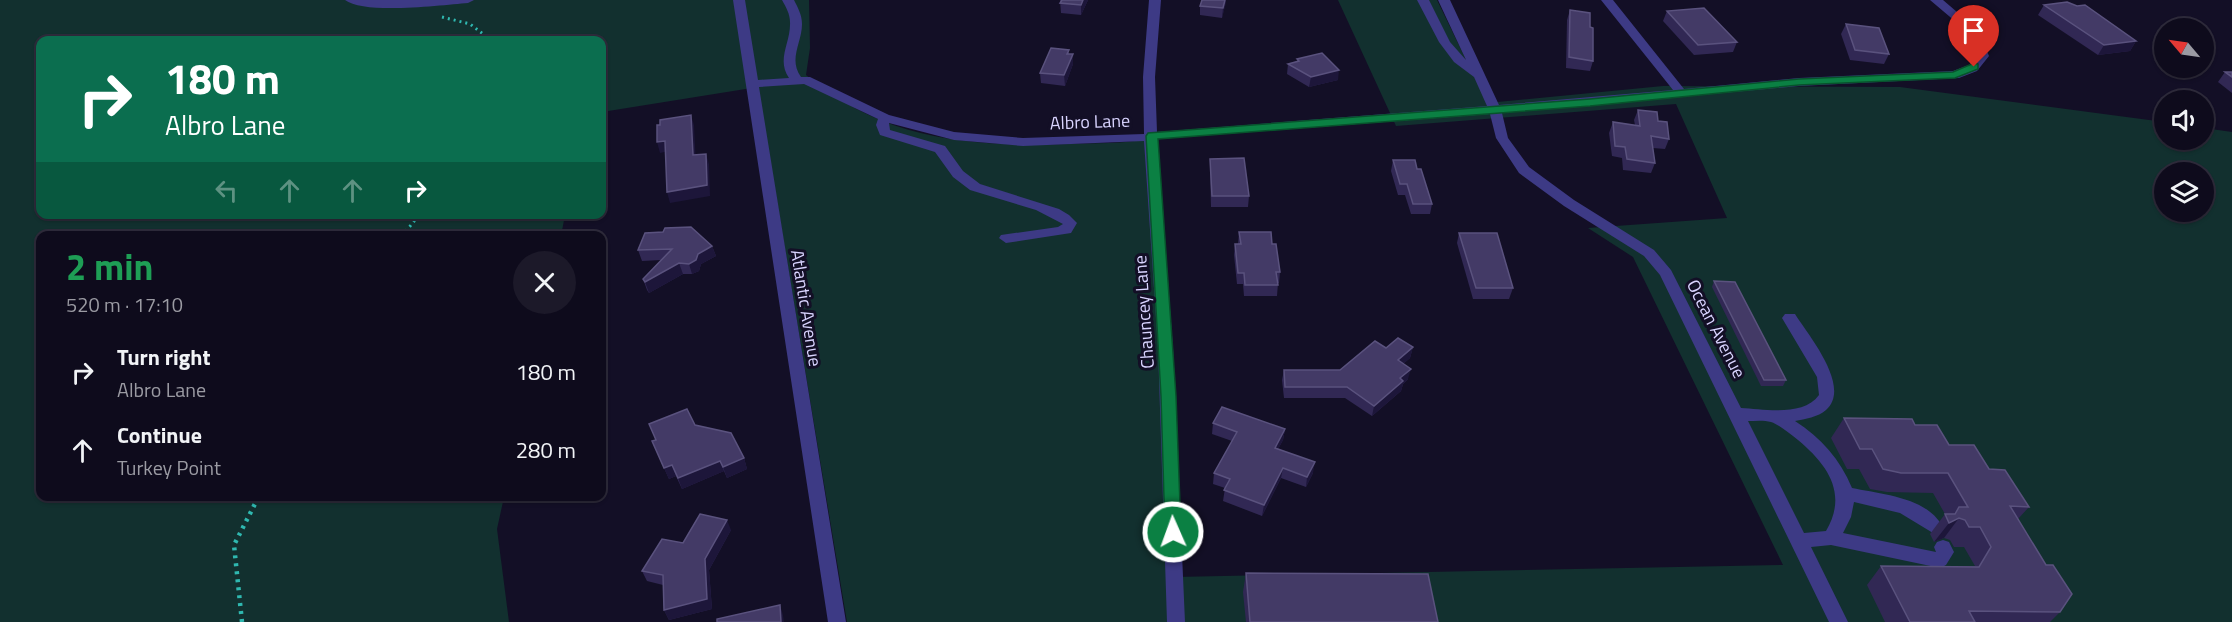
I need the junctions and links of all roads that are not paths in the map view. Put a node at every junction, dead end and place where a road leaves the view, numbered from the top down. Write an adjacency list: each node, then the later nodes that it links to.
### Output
1 (468, 0): 9 (street)
2 (739, 0): 12 (street, Atlantic Avenue)
3 (788, 0): 11 (street)
4 (1155, 0): 16 (street, Chauncey Lane)
5 (1423, 0): 10 (street)
6 (1444, 0): 10 (street, Ocean Avenue)
7 (1607, 0): 13 (street)
8 (1936, 0): 13 (street, Albro Lane)
9 (355, 1)
10 (1478, 74): 14 (street, Ocean Avenue)
11 (796, 79): 12 (street, Albro Lane); 15 (street, Albro Lane)
12 (752, 84): 26 (street, Atlantic Avenue)
13 (1681, 93): 14 (street, Albro Lane)
14 (1495, 109): 16 (street, Albro Lane); 19 (street, Ocean Avenue)
15 (885, 118): 16 (street, Albro Lane); 17 (street)
16 (1152, 136): 27 (street, Chauncey Lane)
17 (1006, 238)
18 (1790, 318): 20 (street)
19 (1736, 414): 20 (street); 24 (street, Ocean Avenue)
20 (1770, 415): 21 (street)
21 (1843, 493): 22 (street); 23 (street)
22 (1933, 526)
23 (1831, 538): 24 (street); 25 (street)
24 (1799, 541): 28 (street, Ocean Avenue)
25 (1943, 547)
26 (837, 622)
27 (1176, 622)
28 (1839, 622)

